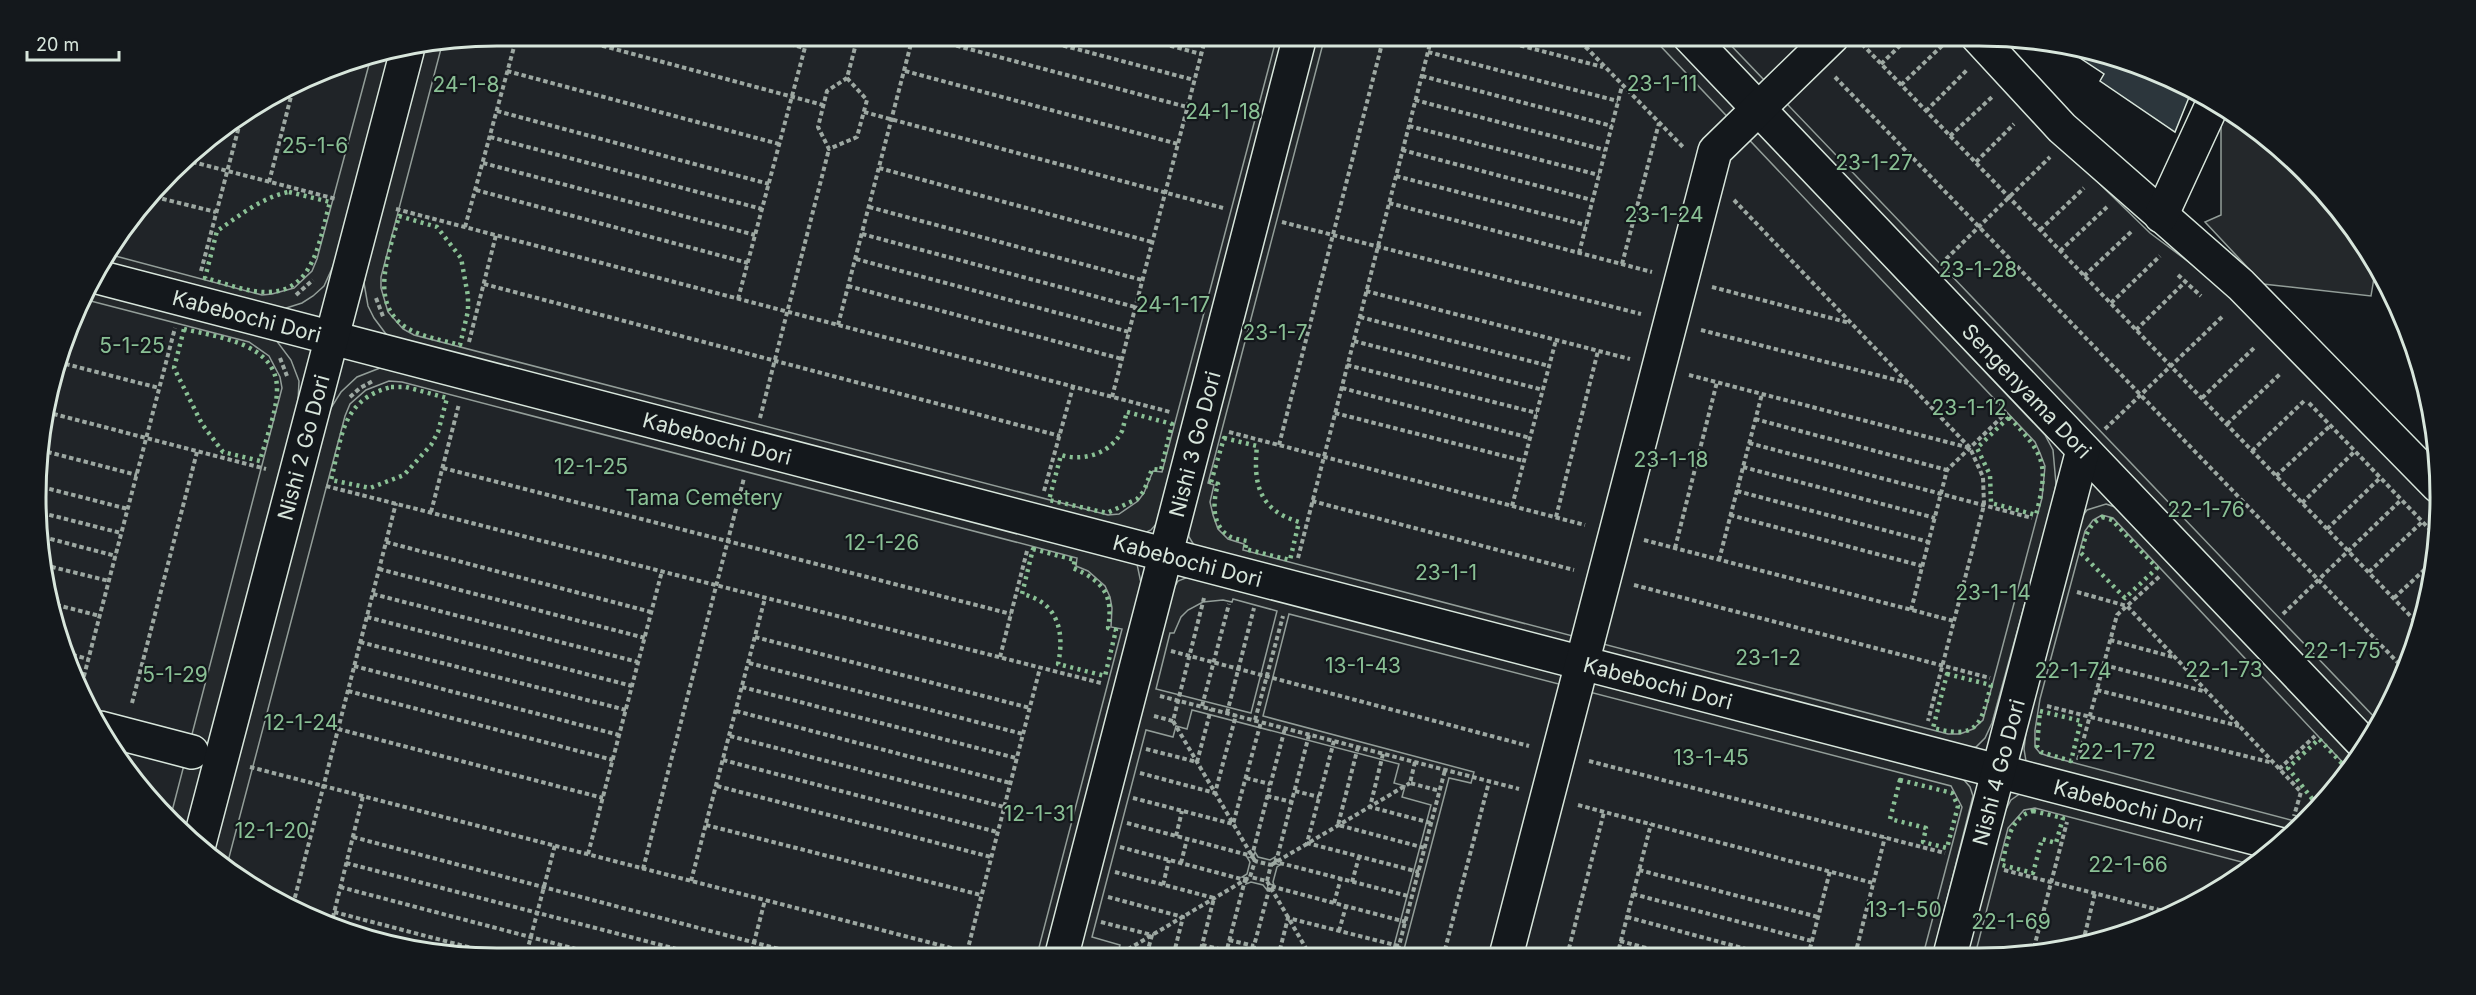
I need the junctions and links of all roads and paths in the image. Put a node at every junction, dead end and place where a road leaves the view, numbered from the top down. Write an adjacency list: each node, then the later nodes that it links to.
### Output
1 (514, 47): 29 (path)
2 (608, 47): 37 (path)
3 (800, 47): 23 (path)
4 (855, 47): 32 (path)
5 (911, 47): 30 (path)
6 (961, 47): 42 (path)
7 (1068, 47): 33 (path)
8 (1175, 47): 25 (path)
9 (1203, 47): 25 (path)
10 (1297, 47): 218 (street, Nishi 3 Go Dori)
11 (1381, 47): 95 (path)
12 (1429, 47): 24 (path)
13 (1527, 47): 28 (path)
14 (1586, 47): 28 (path)
15 (1700, 47): 43 (street, Sengenyama Dori)
16 (1834, 47): 43 (street)
17 (1838, 47): 90 (path)
18 (1841, 47): 27 (path)
19 (1899, 47): 27 (path)
20 (1965, 47): 35 (path)
21 (1966, 47): 46 (path)
22 (1968, 47): 87 (street)
23 (804, 48): 37 (path)
24 (1428, 52): 31 (path); 40 (path)
25 (1201, 54): 33 (path)
26 (406, 56): 129 (street, Nishi 2 Go Dori)
27 (1881, 64): 35 (path)
28 (1605, 67): 34 (path)
29 (507, 71): 45 (path); 56 (path)
30 (905, 71): 48 (path); 57 (path)
31 (1422, 76): 39 (path); 52 (path)
32 (847, 78): 41 (path); 47 (path)
33 (1194, 81): 42 (path)
34 (1623, 85): 40 (path); 49 (path)
35 (1901, 85): 46 (path)
36 (1999, 90): 54 (path)
37 (792, 96): 41 (path); 56 (path)
38 (291, 97): 70 (path)
39 (1415, 100): 51 (path); 60 (path)
40 (1618, 101): 52 (path)
41 (824, 105): 58 (path)
42 (1187, 107): 57 (path)
43 (1759, 109): 67 (street); 169 (street, Sengenyama Dori)
44 (2209, 110): 87 (street)
45 (496, 111): 55 (path); 72 (path)
46 (1926, 111): 54 (path)
47 (864, 112): 48 (path); 58 (path)
48 (892, 119): 65 (path); 74 (path)
49 (1659, 123): 67 (path); 103 (path)
50 (2015, 123): 62 (path)
51 (1409, 126): 59 (path); 68 (path)
52 (1612, 126): 60 (path)
53 (237, 130): 66 (path)
54 (1950, 136): 62 (path)
55 (490, 137): 64 (path); 83 (path)
56 (779, 144): 72 (path)
57 (1178, 144): 74 (path)
58 (829, 149): 119 (path)
59 (1402, 150): 69 (path); 77 (path)
60 (1605, 150): 68 (path)
61 (2057, 150): 75 (path)
62 (1976, 162): 75 (path)
63 (195, 163): 66 (path)
64 (483, 163): 73 (path); 94 (path)
65 (879, 168): 81 (path); 96 (path)
66 (227, 171): 70 (path); 85 (path)
67 (1709, 174): 109 (street); 124 (path)
68 (1599, 175): 77 (path)
69 (1396, 176): 79 (path); 88 (path)
70 (269, 182): 78 (path)
71 (2089, 183): 91 (path)
72 (769, 184): 83 (path)
73 (476, 190): 89 (path); 102 (path)
74 (1165, 192): 84 (path); 96 (path)
75 (2009, 197): 90 (path); 91 (path)
76 (160, 198): 85 (path)
77 (1592, 200): 88 (path)
78 (342, 201)
79 (1389, 203): 97 (path); 99 (path)
80 (2109, 204): 98 (path)
81 (869, 207): 92 (path); 110 (path)
82 (393, 208): 89 (path)
83 (762, 209): 94 (path)
84 (1231, 210)
85 (216, 212): 108 (path)
86 (1276, 221): 95 (path)
87 (2147, 223): 106 (path); 186 (street)
88 (1586, 225): 99 (path)
89 (465, 227): 93 (path)
90 (1979, 227): 104 (path); 152 (path)
91 (2040, 230): 98 (path)
92 (862, 234): 101 (path); 118 (path)
93 (496, 235): 112 (path); 116 (path)
94 (755, 235): 102 (path)
95 (1333, 236): 97 (path); 171 (path)
96 (1152, 242): 110 (path)
97 (1378, 247): 121 (path); 122 (path)
98 (2060, 251): 106 (path)
99 (1579, 253): 103 (path)
100 (2160, 256): 117 (path)
101 (856, 260): 113 (path); 128 (path)
102 (748, 263): 116 (path)
103 (1622, 264): 109 (path)
104 (1940, 265)
105 (316, 276): 115 (path)
106 (2084, 276): 117 (path)
107 (104, 278): 129 (street, Kabebochi Dori)
108 (199, 278)
109 (1682, 279): 122 (street); 124 (path)
110 (1142, 280): 118 (path)
111 (2185, 282): 127 (path)
112 (484, 284): 133 (path); 137 (path)
113 (848, 286): 125 (path); 136 (path)
114 (375, 290): 126 (path)
115 (291, 298)
116 (738, 299): 119 (path)
117 (2111, 303): 127 (path)
118 (1136, 307): 128 (path)
119 (787, 312): 125 (path); 137 (path)
120 (2224, 315): 141 (path)
121 (1360, 317): 131 (path); 140 (path)
122 (1671, 322): 145 (path); 228 (street)
123 (176, 323): 148 (path)
124 (1851, 323): 145 (path)
125 (838, 325): 147 (path)
126 (388, 327)
127 (2136, 330): 141 (path)
128 (1129, 332): 136 (path)
129 (332, 338): 172 (street, Kabebochi Dori); 356 (street, Nishi 2 Go Dori)
130 (1556, 340): 140 (path)
131 (1354, 341): 139 (path); 150 (path)
132 (2255, 347): 155 (path)
133 (467, 348)
134 (274, 351): 146 (path)
135 (1598, 351): 204 (path)
136 (1122, 359): 154 (path)
137 (774, 361): 166 (path); 172 (path)
138 (67, 364): 148 (path)
139 (1347, 365): 149 (path); 160 (path)
140 (1549, 366): 150 (path)
141 (2171, 366): 152 (path); 155 (path)
142 (2280, 374): 164 (path)
143 (380, 378): 156 (path)
144 (1717, 382): 215 (path)
145 (1908, 383): 173 (path)
146 (287, 385)
147 (1073, 387): 154 (path); 166 (path)
148 (159, 388): 167 (path)
149 (1341, 388): 159 (path); 168 (path)
150 (1543, 390): 160 (path)
151 (1762, 394): 163 (path)
152 (2140, 395): 169 (path); 229 (path)
153 (461, 397): 181 (path)
154 (1112, 397): 162 (path)
155 (2202, 398): 164 (path)
156 (348, 400)
157 (2305, 400): 174 (path)
158 (2011, 407): 173 (path)
159 (1335, 413): 179 (path); 195 (path)
160 (1537, 413): 168 (path)
161 (54, 414): 167 (path)
162 (1177, 414)
163 (1755, 419): 170 (path); 183 (path)
164 (2227, 424): 174 (path)
165 (2330, 426): 185 (path)
166 (1060, 436): 193 (path)
167 (146, 438): 176 (path); 184 (path)
168 (1530, 438): 179 (path)
169 (2092, 441): 231 (street, Nishi 4 Go Dori); 303 (street, Sengenyama Dori)
170 (1749, 443): 180 (path); 192 (path)
171 (1279, 445)
172 (752, 448): 211 (path); 218 (street, Kabebochi Dori)
173 (1970, 448): 183 (path); 198 (path)
174 (2252, 451): 185 (path)
175 (49, 452): 184 (path)
176 (197, 452): 182 (path); 297 (path)
177 (2355, 452): 197 (path)
178 (269, 458): 182 (path)
179 (1524, 461): 199 (path)
180 (1743, 467): 191 (path); 205 (path)
181 (443, 468): 201 (path); 211 (path)
182 (266, 469): 188 (path)
183 (1947, 470): 192 (path)
184 (136, 475): 200 (path)
185 (2276, 476): 197 (path)
186 (2429, 477)
187 (2380, 478): 208 (path)
188 (263, 481)
189 (323, 485): 196 (path)
190 (46, 488): 200 (path)
191 (1737, 491): 203 (path); 213 (path)
192 (1941, 494): 198 (path); 205 (path)
193 (1042, 498)
194 (2401, 500): 216 (path)
195 (1312, 501): 220 (path); 228 (path)
196 (396, 503): 201 (path); 212 (path)
197 (2302, 503): 208 (path)
198 (1984, 505): 206 (path); 266 (path)
199 (1512, 506)
200 (128, 509): 209 (path)
201 (431, 512): 224 (path)
202 (47, 514): 209 (path)
203 (1730, 515): 219 (path); 221 (path)
204 (1556, 518)
205 (1935, 518): 213 (path)
206 (2036, 520)
207 (2422, 522): 227 (path)
208 (2327, 529): 216 (path)
209 (121, 533): 217 (path)
210 (48, 538): 217 (path)
211 (728, 541): 232 (path); 244 (path)
212 (386, 542): 223 (path); 243 (path)
213 (1929, 542): 221 (path)
214 (1028, 545): 244 (path)
215 (1675, 548)
216 (2348, 551): 227 (path); 229 (path)
217 (116, 556): 230 (path)
218 (1165, 556): 262 (street, Kabebochi Dori); 432 (street, Nishi 3 Go Dori)
219 (1719, 560)
220 (1296, 564)
221 (1922, 566): 242 (path)
222 (52, 567): 230 (path)
223 (379, 569): 233 (path); 250 (path)
224 (662, 571): 232 (path); 243 (path)
225 (2423, 571): 237 (path)
226 (2163, 572): 240 (path)
227 (2369, 572): 237 (path)
228 (1604, 578): 262 (street); 266 (path)
229 (2318, 580): 248 (path); 263 (path)
230 (109, 581): 245 (path)
231 (2047, 584): 240 (path); 322 (street, Nishi 4 Go Dori)
232 (717, 585): 236 (path); 375 (path)
233 (373, 594): 246 (path); 259 (path)
234 (1205, 595): 255 (path)
235 (1231, 595): 260 (path)
236 (765, 598): 249 (path); 256 (path)
237 (2394, 598): 247 (path)
238 (1256, 602): 268 (path)
239 (60, 606): 245 (path)
240 (2127, 606): 251 (path); 257 (path)
241 (1284, 609): 270 (path)
242 (1911, 610)
243 (651, 612): 250 (path)
244 (1011, 614): 256 (path)
245 (100, 616): 258 (path)
246 (367, 617): 252 (path); 273 (path)
247 (2413, 617)
248 (2279, 618)
249 (755, 636): 261 (path); 282 (path)
250 (645, 638): 259 (path)
251 (2110, 640): 257 (path); 264 (path)
252 (360, 642): 265 (path); 284 (path)
253 (1166, 650): 255 (path)
254 (75, 656): 258 (path)
255 (1189, 656): 260 (path); 279 (path)
256 (1000, 657): 267 (path)
257 (2175, 657): 277 (path)
258 (88, 659): 269 (path)
259 (638, 662): 273 (path)
260 (1213, 662): 268 (path); 281 (path)
261 (749, 663): 274 (path); 299 (path)
262 (1582, 663): 308 (street); 322 (street, Kabebochi Dori)
263 (2398, 663)
264 (2104, 665): 275 (path); 277 (path)
265 (354, 666): 276 (path); 300 (path)
266 (1942, 666): 271 (path); 295 (path)
267 (1040, 668): 272 (path); 282 (path)
268 (1238, 669): 270 (path); 286 (path)
269 (84, 676)
270 (1266, 677): 291 (path); 308 (path)
271 (1994, 679)
272 (1107, 685)
273 (632, 686): 284 (path)
274 (742, 687): 285 (path); 311 (path)
275 (2097, 690): 289 (path); 293 (path)
276 (348, 691): 296 (path); 312 (path)
277 (2208, 692): 293 (path)
278 (1155, 694): 279 (path)
279 (1178, 700): 281 (path); 290 (path)
280 (2039, 704): 289 (path)
281 (1202, 706): 283 (path)
282 (1030, 708): 299 (path)
283 (1211, 709): 286 (path); 314 (path)
284 (626, 710): 300 (path)
285 (736, 711): 302 (path); 326 (path)
286 (1227, 713): 288 (path)
287 (1149, 714): 290 (path)
288 (1236, 715): 291 (path); 333 (path)
289 (2090, 717): 316 (path); 317 (path)
290 (1173, 720): 314 (path)
291 (1255, 720): 292 (path)
292 (1261, 722): 294 (path); 324 (path)
293 (2240, 727): 317 (path)
294 (1285, 728): 301 (path); 328 (path)
295 (1927, 728)
296 (338, 729): 329 (path); 339 (path)
297 (112, 731): 307 (street)
298 (2319, 731): 319 (path)
299 (1023, 734): 311 (path)
300 (619, 735): 312 (path)
301 (1309, 735): 304 (path); 331 (path)
302 (730, 736): 313 (path); 341 (path)
303 (2359, 738)
304 (1334, 741): 305 (path); 337 (path)
305 (1358, 747): 309 (path); 352 (path)
306 (1141, 748): 314 (path)
307 (192, 752)
308 (1559, 753): 338 (street); 358 (path)
309 (1383, 754): 315 (path); 342 (path)
310 (251, 755): 323 (path)
311 (1016, 758): 326 (path)
312 (613, 760): 339 (path)
313 (723, 760): 330 (path); 353 (path)
314 (1197, 762): 333 (path)
315 (1415, 762): 320 (path); 327 (path)
316 (2078, 764)
317 (2274, 764): 319 (path)
318 (257, 769): 329 (path)
319 (2279, 769): 347 (path)
320 (1445, 770): 325 (path); 332 (path)
321 (1135, 772): 333 (path)
322 (1998, 772): 354 (street, Kabebochi Dori); 368 (street, Nishi 4 Go Dori)
323 (246, 778)
324 (1246, 778): 328 (path); 349 (path)
325 (1489, 782): 338 (path); 441 (path)
326 (1011, 783): 341 (path)
327 (1410, 783): 332 (path); 342 (path)
328 (1270, 784): 335 (path)
329 (324, 786): 334 (path); 398 (path)
330 (717, 786): 351 (path); 366 (path)
331 (1295, 791): 337 (path); 340 (path)
332 (1440, 791): 348 (path)
333 (1215, 794): 349 (path)
334 (363, 796): 357 (path); 361 (path)
335 (1268, 796): 340 (path); 365 (path)
336 (1128, 797): 343 (path)
337 (1319, 797): 360 (path)
338 (1547, 797): 344 (path); 442 (street)
339 (603, 798): 364 (path)
340 (1292, 802): 371 (path)
341 (1004, 807): 353 (path)
342 (1370, 807): 348 (path); 352 (path)
343 (1182, 811): 349 (path); 355 (path)
344 (1604, 812): 350 (path); 443 (path)
345 (2068, 816): 386 (path)
346 (1122, 821): 355 (path)
347 (2292, 821)
348 (1431, 823): 363 (path)
349 (1233, 824): 365 (path)
350 (1651, 824): 377 (path); 378 (path)
351 (706, 825): 383 (path); 394 (path)
352 (1338, 825): 360 (path); 363 (path)
353 (998, 832): 366 (path)
354 (2281, 832)
355 (1176, 836): 359 (path)
356 (200, 837)
357 (353, 837): 372 (path); 391 (path)
358 (1885, 837): 368 (path); 387 (path)
359 (1187, 838): 365 (path); 373 (path)
360 (1307, 843): 367 (path); 371 (path)
361 (555, 845): 364 (path); 391 (path)
362 (1116, 846): 369 (path)
363 (1425, 848): 379 (path)
364 (588, 854): 375 (path)
365 (1252, 856): 370 (path)
366 (991, 857): 394 (path)
367 (1359, 857): 379 (path); 385 (path)
368 (1962, 858): 386 (path); 449 (street, Nishi 4 Go Dori)
369 (1169, 860): 373 (path); 388 (path)
370 (1255, 861): 374 (path); 380 (path)
371 (1276, 862): 374 (path); 381 (path)
372 (346, 863): 390 (path); 404 (path)
373 (1180, 863): 382 (path)
374 (1271, 865): 384 (path)
375 (643, 868): 383 (path)
376 (1109, 870): 388 (path)
377 (1639, 870): 393 (path); 408 (path)
378 (1830, 871): 387 (path); 408 (path)
379 (1419, 872): 396 (path)
380 (1250, 877): 382 (path); 384 (path)
381 (1341, 878): 385 (path); 400 (path)
382 (1245, 880): 397 (path); 416 (path)
383 (692, 881): 399 (path)
384 (1267, 881): 389 (path)
385 (1352, 882): 396 (path)
386 (2051, 882): 392 (path); 421 (path)
387 (1873, 883): 448 (path)
388 (1163, 885): 397 (path)
389 (1269, 886): 400 (path); 409 (path); 422 (path)
390 (340, 887): 403 (path); 415 (path)
391 (544, 887): 404 (path); 419 (path)
392 (2096, 893): 402 (path); 414 (path)
393 (1633, 894): 407 (path); 418 (path)
394 (981, 895): 431 (path)
395 (1103, 896): 405 (path)
396 (1412, 897): 411 (path)
397 (1214, 898): 405 (path); 420 (path)
398 (294, 900)
399 (765, 900): 419 (path); 430 (path)
400 (1334, 903): 401 (path)
401 (1346, 906): 411 (path); 412 (path)
402 (2160, 910)
403 (334, 912): 406 (path); 424 (path)
404 (537, 913): 415 (path); 427 (path)
405 (1183, 916): 413 (path); 435 (path)
406 (333, 917)
407 (1627, 917): 417 (path); 446 (path)
408 (1818, 917): 418 (path)
409 (1288, 918): 412 (path); 439 (path); 440 (path)
410 (1096, 921): 413 (path)
411 (1406, 922): 423 (path)
412 (1339, 931): 423 (path)
413 (1152, 935): 433 (path); 434 (path)
414 (2087, 935)
415 (531, 937): 425 (path); 426 (path)
416 (1229, 940): 422 (path); 438 (path)
417 (1620, 941): 444 (path); 445 (path)
418 (1812, 941): 447 (path)
419 (754, 943): 428 (path); 429 (path)
420 (1202, 945): 436 (path); 437 (path)
421 (2035, 945)
422 (1254, 946)
423 (1399, 946)
424 (472, 948)
425 (528, 948)
426 (572, 948)
427 (672, 948)
428 (753, 948)
429 (774, 948)
430 (951, 948)
431 (968, 948)
432 (1064, 948)
433 (1130, 948)
434 (1148, 948)
435 (1175, 948)
436 (1201, 948)
437 (1214, 948)
438 (1228, 948)
439 (1280, 948)
440 (1305, 948)
441 (1445, 948)
442 (1508, 948)
443 (1569, 948)
444 (1619, 948)
445 (1646, 948)
446 (1742, 948)
447 (1810, 948)
448 (1856, 948)
449 (1951, 948)

